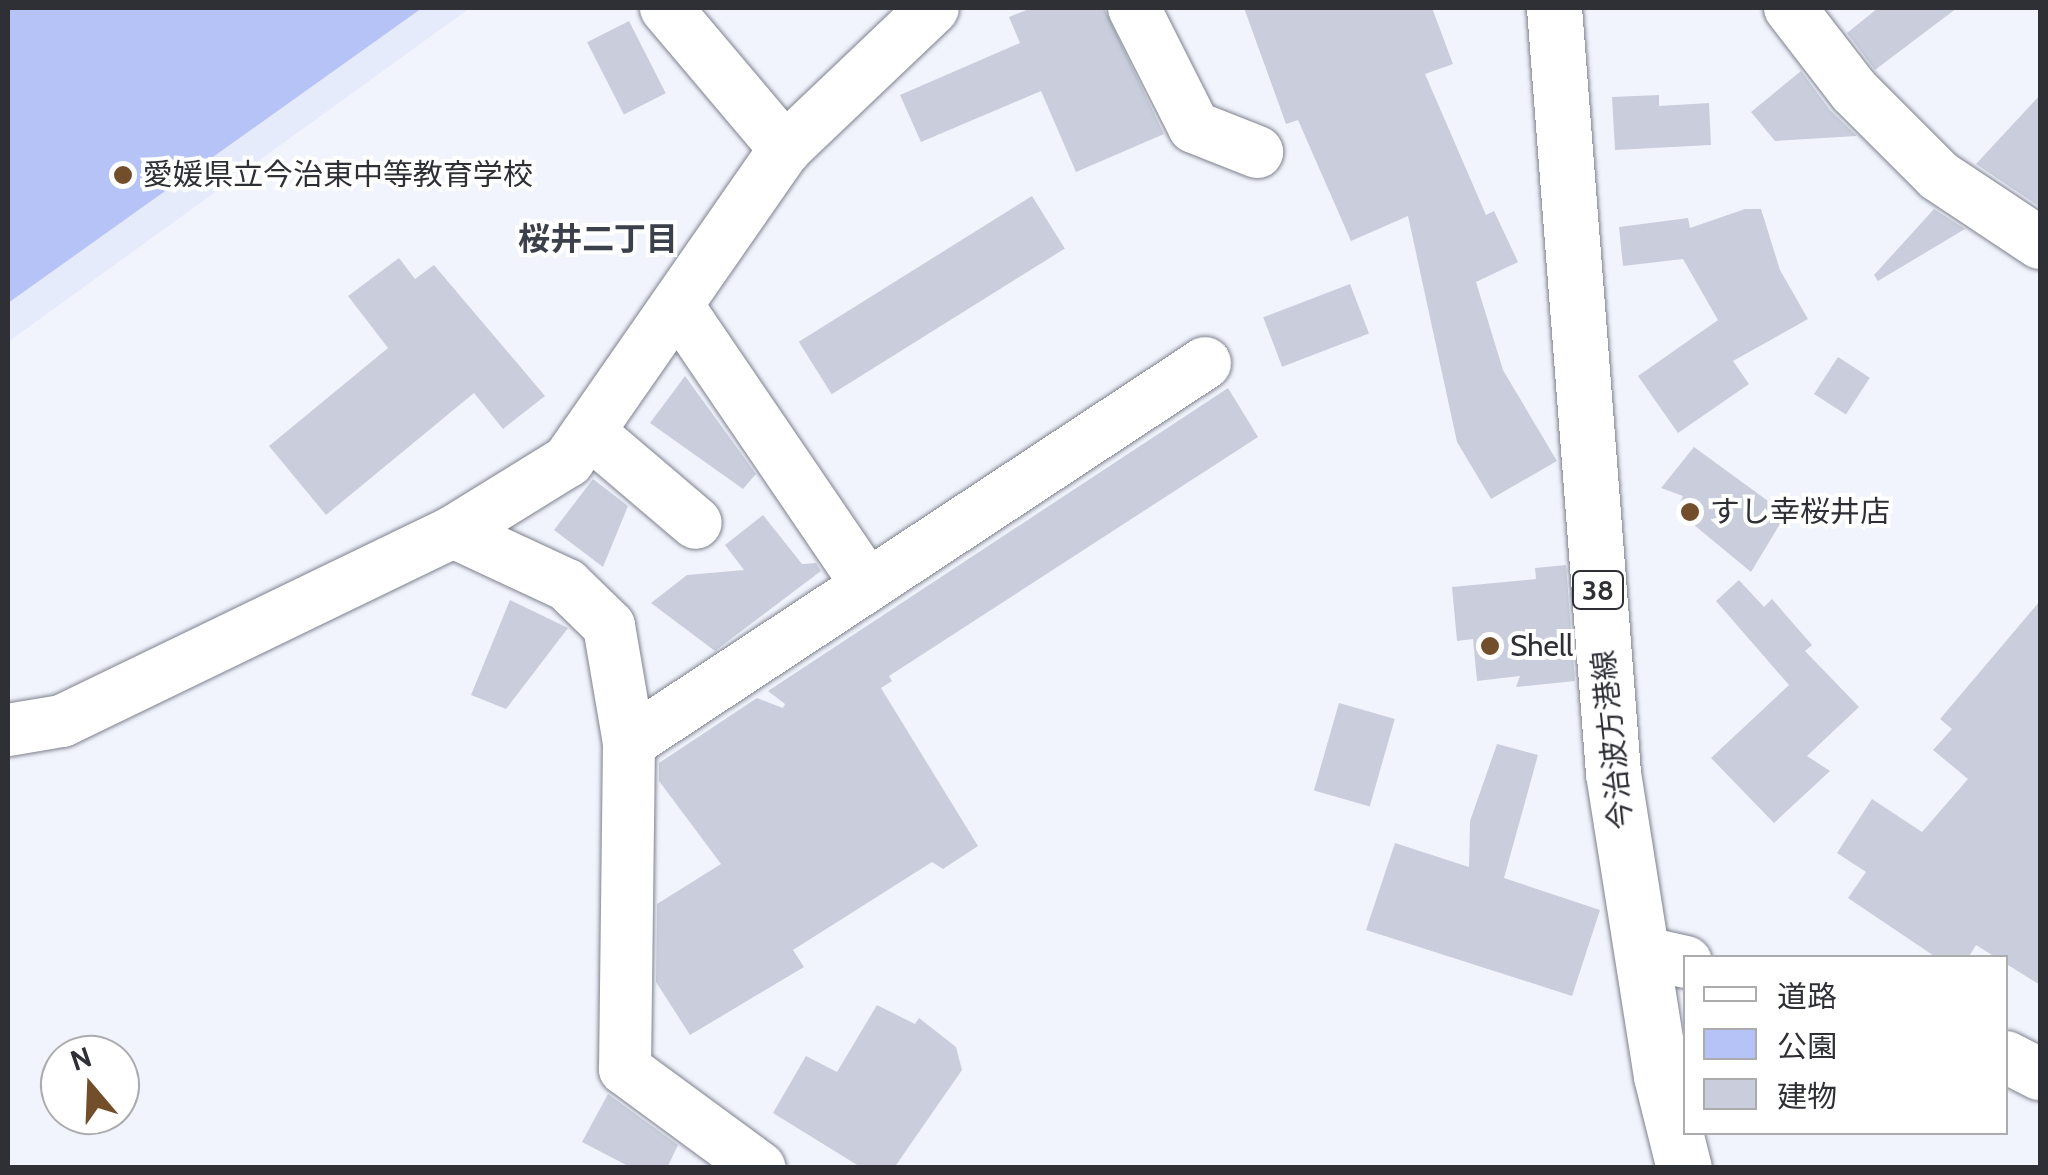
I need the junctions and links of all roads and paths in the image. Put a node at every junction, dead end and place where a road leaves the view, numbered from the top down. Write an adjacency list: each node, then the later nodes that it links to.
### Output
1 (666, 8): 6 (street)
2 (932, 8): 6 (street)
3 (1134, 8): 7 (street)
4 (1554, 8): 17 (main road, 今治波方港線 / 38)
5 (1790, 8): 8 (street)
6 (785, 149): 9 (street)
7 (1257, 152)
8 (2040, 243)
9 (676, 305): 11 (street); 14 (street)
10 (1205, 363): 14 (street)
11 (589, 432): 12 (street); 13 (street)
12 (696, 523)
13 (454, 532): 15 (street); 16 (street)
14 (865, 582): 16 (street)
15 (8, 730)
16 (629, 742): 20 (street)
17 (1663, 957): 21 (main road, 今治波方港線 / 38)
18 (2008, 1058): 19 (street)
19 (2040, 1074)
20 (733, 1160)
21 (1684, 1168)

